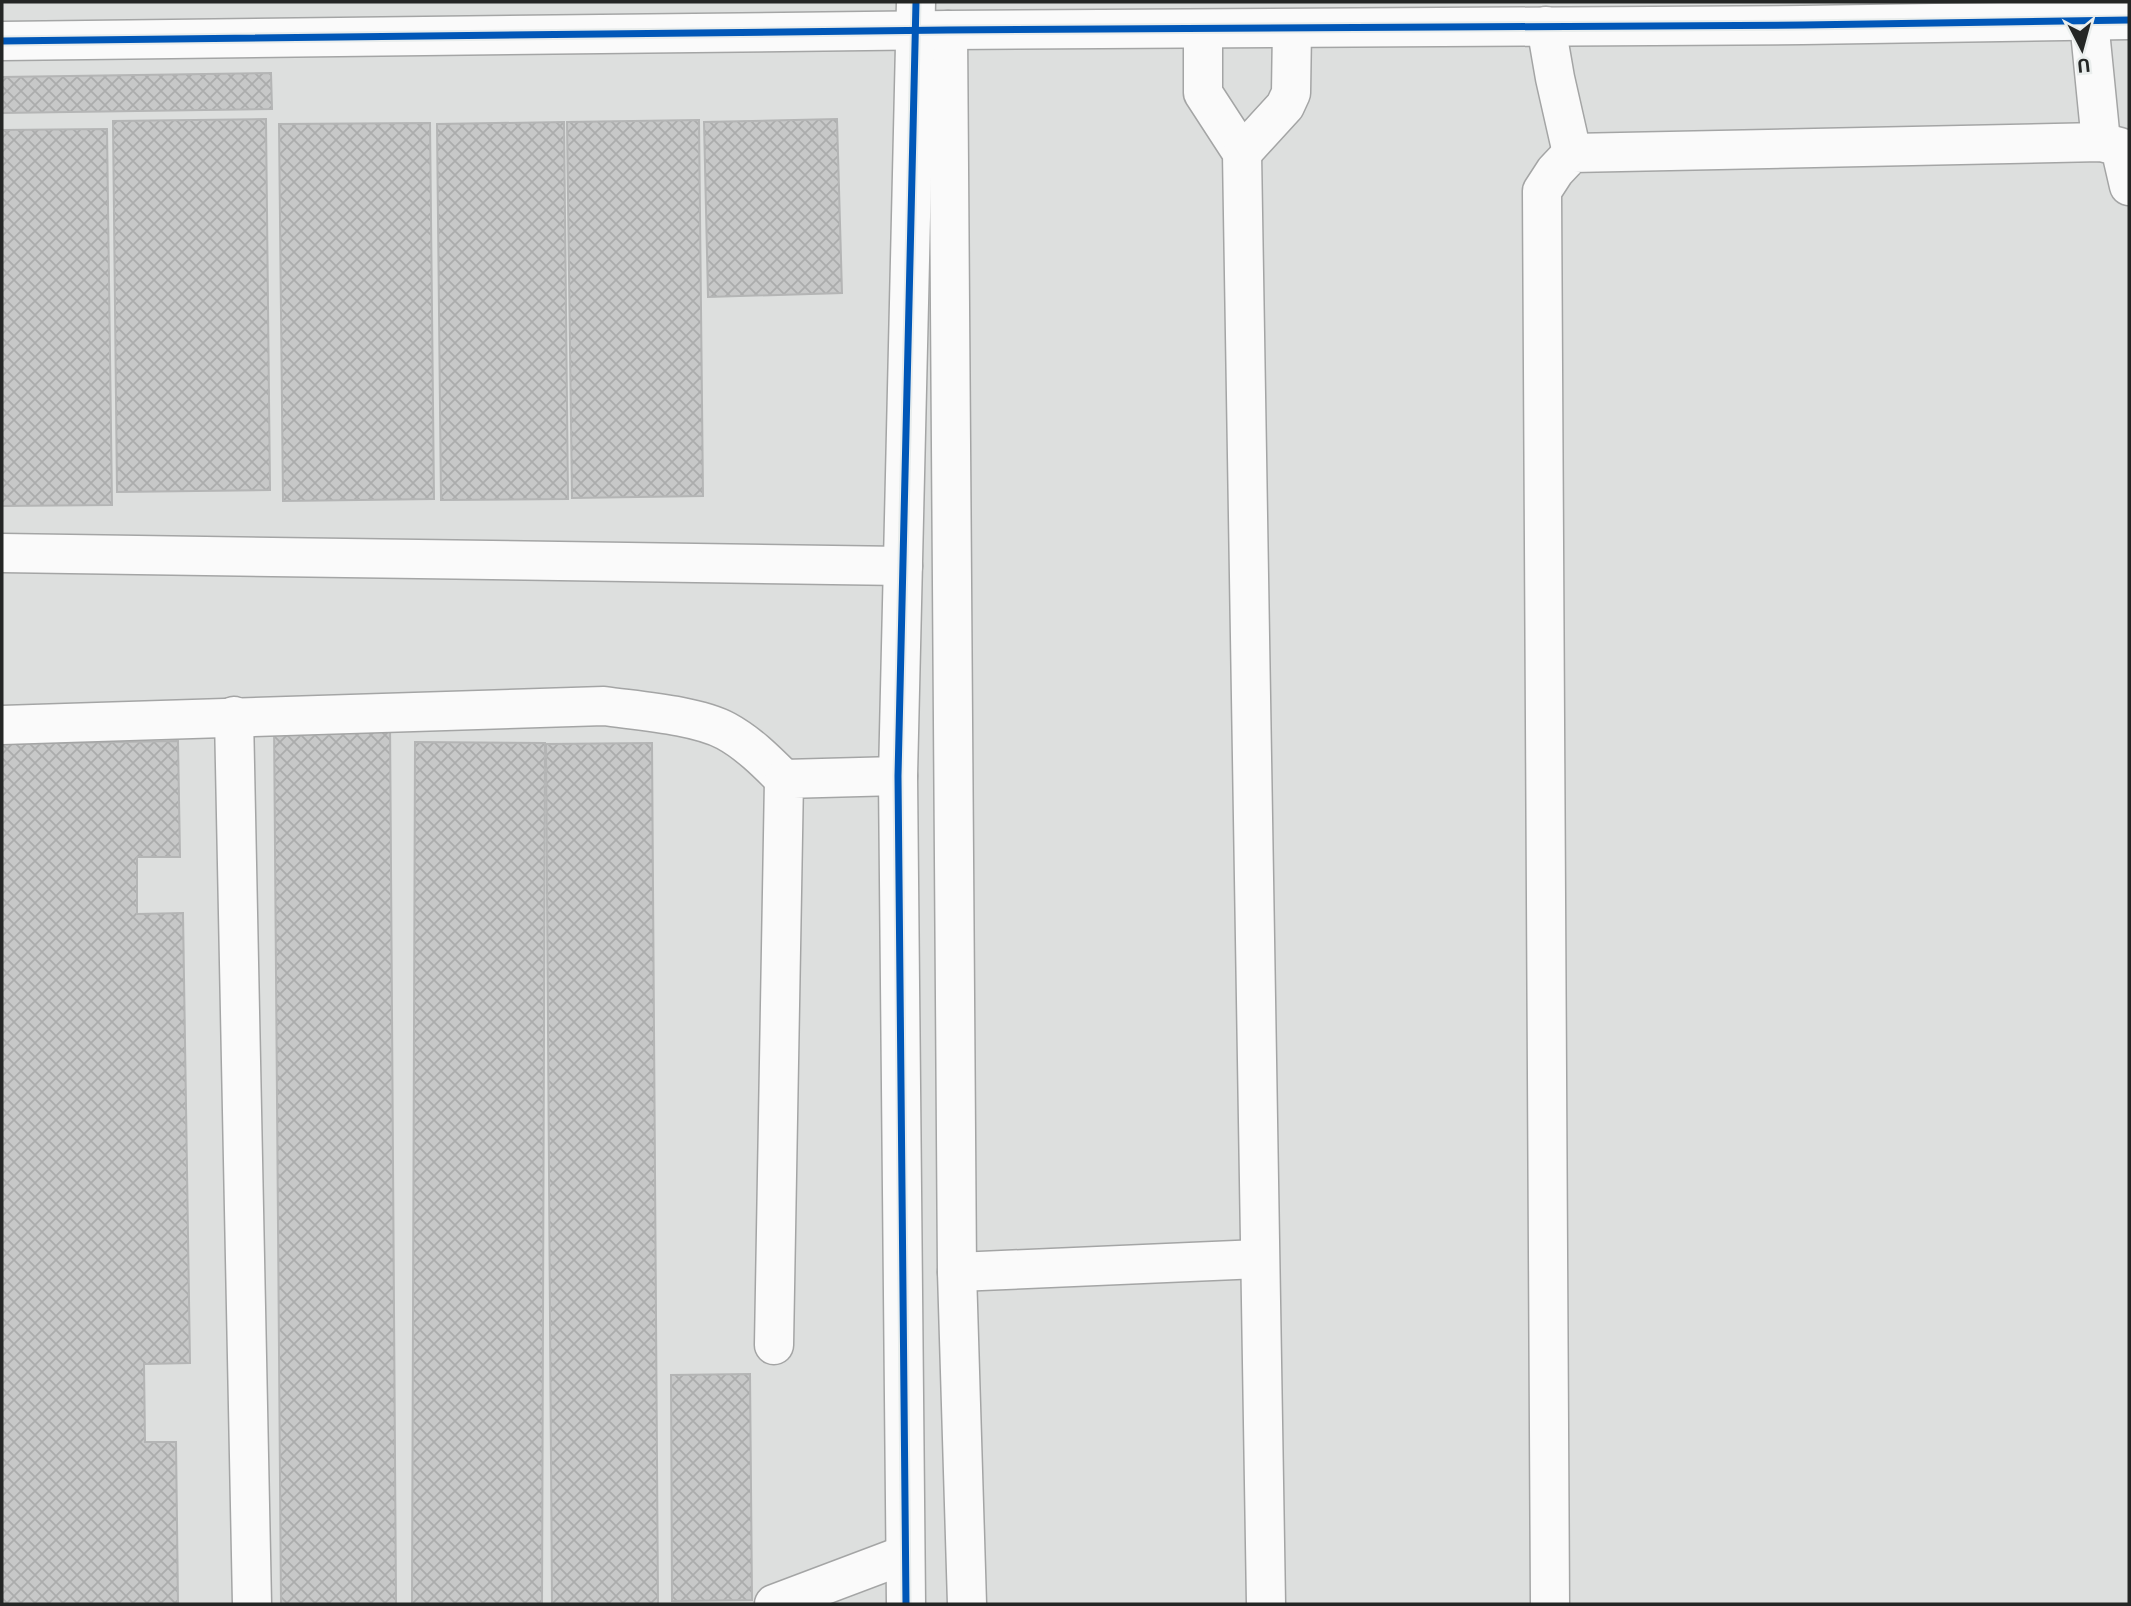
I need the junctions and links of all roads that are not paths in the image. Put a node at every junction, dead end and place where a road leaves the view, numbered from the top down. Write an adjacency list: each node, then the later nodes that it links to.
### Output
1 (1803, 13): 3 (street); 6 (street)
2 (1254, 15): 7 (street); 8 (street)
3 (1533, 18): 8 (street); 12 (street)
4 (2129, 20): 6 (street)
5 (927, 21): 7 (street); 9 (street); 15 (street); 21 (street)
6 (2089, 21): 10 (street)
7 (1203, 29): 11 (street)
8 (1292, 29): 11 (street)
9 (2, 41)
10 (2101, 142): 12 (street); 13 (street)
11 (1242, 153): 20 (street)
12 (1572, 153): 29 (street)
13 (2129, 186)
14 (2, 553): 15 (street)
15 (903, 566): 18 (street)
16 (234, 716): 17 (street); 19 (street); 24 (street)
17 (2, 725)
18 (898, 776): 19 (street); 23 (street)
19 (784, 779): 22 (street)
20 (1259, 1259): 21 (street); 28 (street)
21 (957, 1272): 27 (street)
22 (774, 1345)
23 (904, 1555): 25 (street); 26 (street)
24 (252, 1604)
25 (774, 1604)
26 (906, 1604)
27 (967, 1604)
28 (1266, 1604)
29 (1550, 1604)

